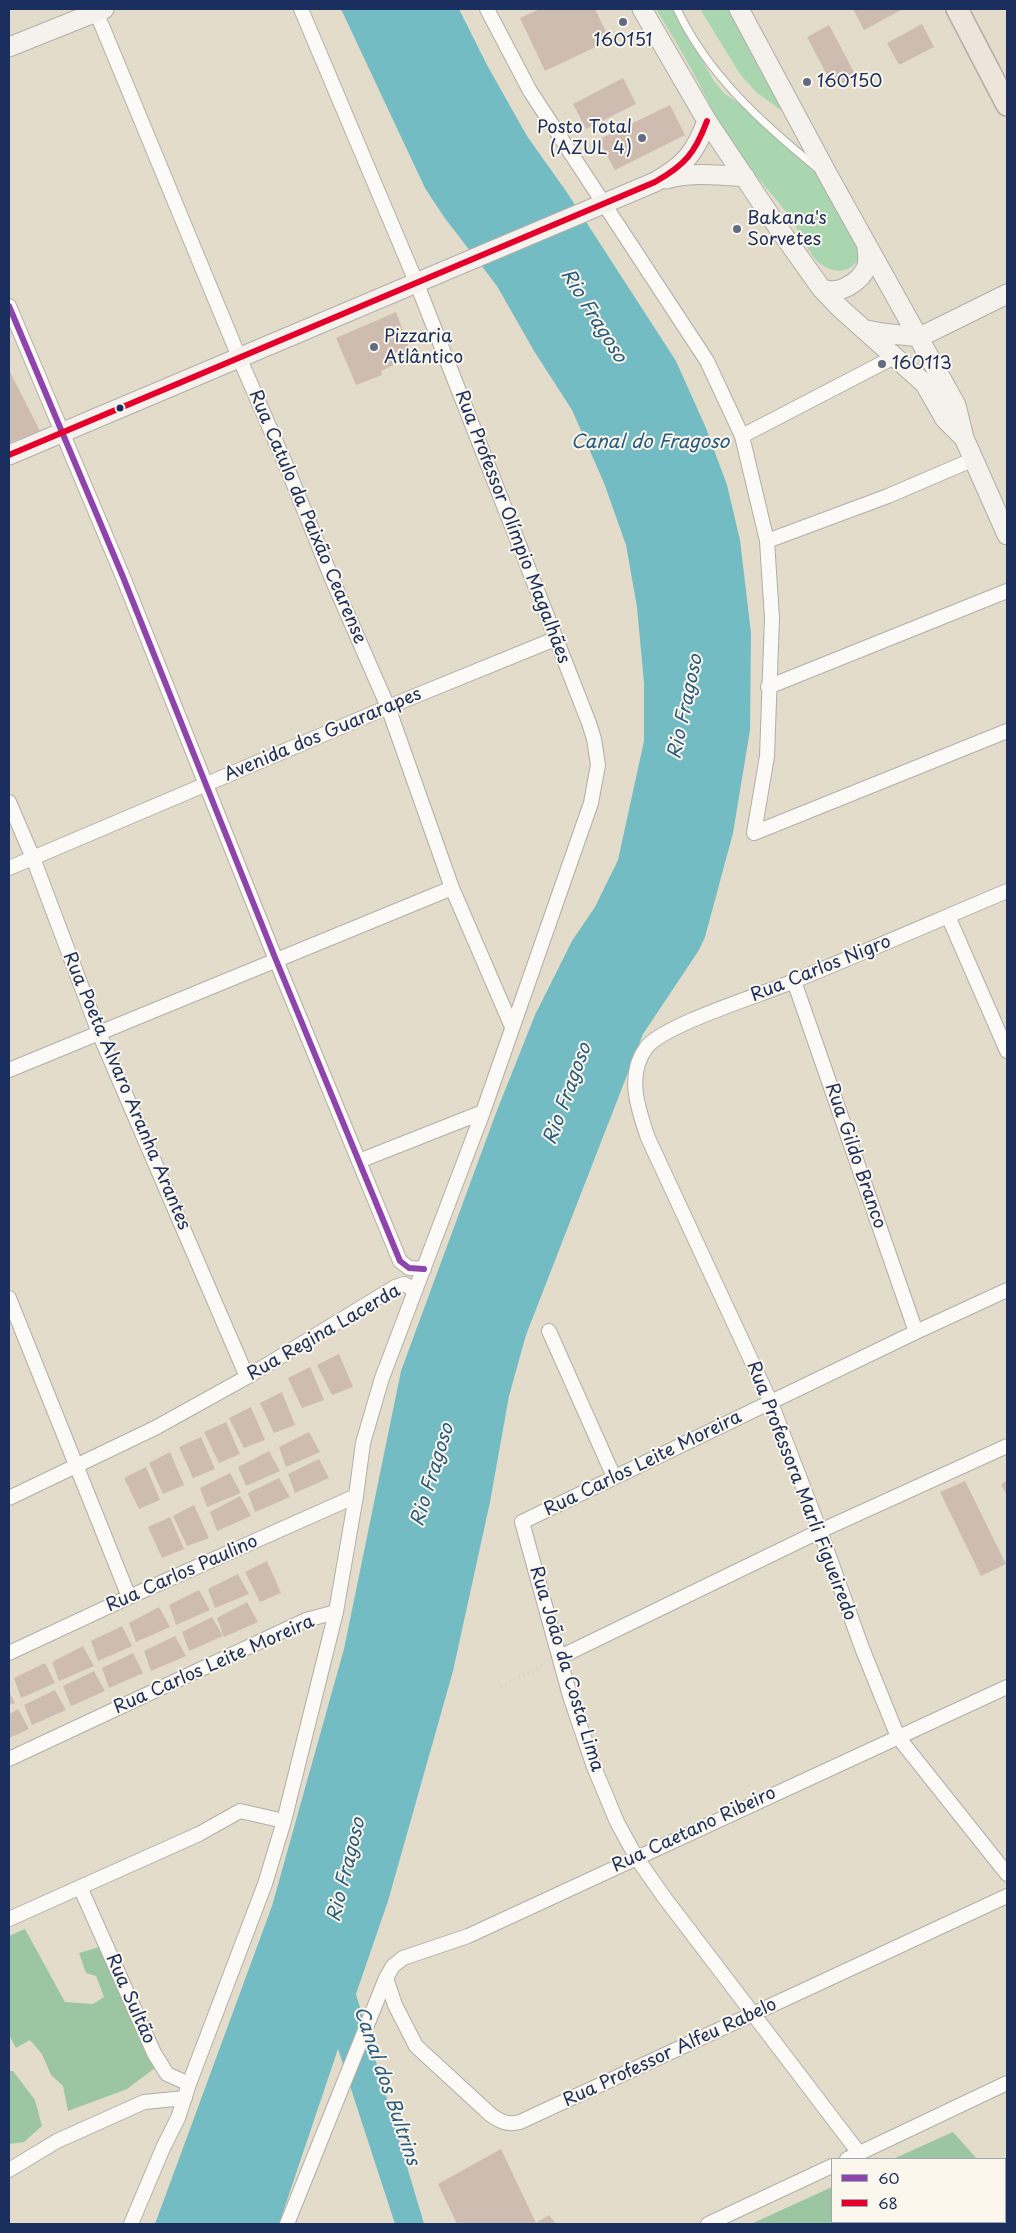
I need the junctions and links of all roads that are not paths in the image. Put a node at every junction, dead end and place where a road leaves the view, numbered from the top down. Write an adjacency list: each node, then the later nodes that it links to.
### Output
1 (301, 9): 16 (street, Rua Professor Olímpio Magalhães)
2 (487, 9): 14 (street)
3 (642, 9): 10 (main road)
4 (677, 9): 12 (lane)
5 (739, 9): 12 (main road)
6 (957, 9): 9 (main road)
7 (99, 10): 8 (main road); 23 (street, Rua Catulo da Paixão Cearense)
8 (9, 47)
9 (1007, 105)
10 (707, 121): 11 (main road); 13 (main road)
11 (745, 177): 13 (main road); 17 (main road)
12 (829, 178): 15 (main road)
13 (655, 182): 14 (main road)
14 (603, 205): 16 (main road); 25 (street)
15 (867, 246): 17 (main road); 21 (main road)
16 (417, 284): 23 (main road); 32 (street, Rua Professor Olímpio Magalhães)
17 (821, 288): 20 (main road)
18 (1007, 294): 21 (main road)
19 (9, 306): 24 (street)
20 (864, 329): 21 (main road); 22 (main road)
21 (920, 337): 26 (main road)
22 (896, 356): 25 (street); 26 (main road)
23 (239, 357): 24 (main road); 34 (street, Rua Catulo da Paixão Cearense)
24 (62, 433): 27 (main road); 36 (street)
25 (742, 436): 30 (street)
26 (964, 438): 28 (main road)
27 (9, 455)
28 (974, 459): 29 (main road); 30 (street)
29 (1007, 535)
30 (767, 541): 33 (street)
31 (1007, 591): 33 (street)
32 (555, 639): 34 (street, Avenida dos Guararapes); 45 (street, Rua Professor Olímpio Magalhães)
33 (768, 687): 35 (street)
34 (388, 707): 36 (street, Avenida dos Guararapes); 40 (street, Rua Catulo da Paixão Cearense)
35 (1007, 731)
36 (205, 786): 38 (street, Avenida dos Guararapes); 43 (street)
37 (9, 802): 38 (street, Rua Poeta Alvaro Aranha Arantes)
38 (33, 858): 39 (street, Avenida dos Guararapes); 46 (street, Rua Poeta Alvaro Aranha Arantes)
39 (9, 868)
40 (452, 888): 43 (street); 45 (street, Rua Catulo da Paixão Cearense)
41 (1007, 891): 42 (street, Rua Carlos Nigro)
42 (948, 916): 44 (street, Rua Carlos Nigro); 47 (street)
43 (276, 960): 46 (street); 51 (street)
44 (794, 981): 48 (street, Rua Carlos Nigro); 57 (street, Rua Gildo Branco)
45 (512, 1027): 50 (street, Rua Regina Lacerda)
46 (99, 1033): 49 (street); 58 (street, Rua Poeta Alvaro Aranha Arantes)
47 (1007, 1051)
48 (641, 1056): 59 (street, Rua Professora Marli Figueiredo)
49 (9, 1070)
50 (483, 1112): 51 (street); 52 (street, Rua Regina Lacerda)
51 (359, 1161): 52 (street)
52 (424, 1269): 53 (street, Rua Regina Lacerda)
53 (415, 1290): 58 (street, Rua Regina Lacerda); 63 (street, Rua Carlos Leite Moreira)
54 (1007, 1290): 57 (street, Rua Carlos Leite Moreira)
55 (9, 1298): 61 (street)
56 (549, 1331): 62 (street)
57 (916, 1332): 59 (street, Rua Carlos Leite Moreira)
58 (248, 1377): 61 (street, Rua Regina Lacerda)
59 (771, 1403): 62 (street, Rua Carlos Leite Moreira); 66 (street, Rua Professora Marli Figueiredo)
60 (1007, 1446): 66 (street)
61 (76, 1465): 64 (street, Rua Regina Lacerda); 67 (street)
62 (614, 1477): 65 (street, Rua Carlos Leite Moreira)
63 (356, 1496): 67 (street, Rua Carlos Paulino); 68 (street, Rua Carlos Leite Moreira)
64 (9, 1498)
65 (522, 1522): 70 (street, Rua João da Costa Lima)
66 (820, 1531): 70 (street); 72 (street, Rua Professora Marli Figueiredo)
67 (129, 1597): 69 (street, Rua Carlos Paulino)
68 (336, 1612): 73 (street, Rua Carlos Leite Moreira); 74 (street)
69 (9, 1653)
70 (560, 1657): 75 (street, Rua João da Costa Lima)
71 (1007, 1687): 72 (street, Rua Caetano Ribeiro)
72 (898, 1737): 75 (street, Rua Caetano Ribeiro); 76 (street, Rua Professora Marli Figueiredo)
73 (9, 1759)
74 (284, 1821): 77 (street); 83 (street)
75 (636, 1857): 80 (street, Rua Caetano Ribeiro); 81 (street, Rua João da Costa Lima)
76 (1007, 1874)
77 (80, 1887): 79 (street); 83 (street, Rua Sultão)
78 (1007, 1896): 81 (street, Rua Professor Alfeu Rabelo)
79 (9, 1919)
80 (386, 1978): 81 (street, Rua Professor Alfeu Rabelo); 89 (street, Rua Caetano Ribeiro)
81 (755, 2015): 85 (street, Rua João da Costa Lima)
82 (1007, 2083): 85 (street)
83 (189, 2084): 84 (street)
84 (185, 2098): 87 (street); 88 (street)
85 (853, 2156)
86 (831, 2166): 90 (street)
87 (9, 2170)
88 (131, 2224)
89 (288, 2224)
90 (708, 2224)

